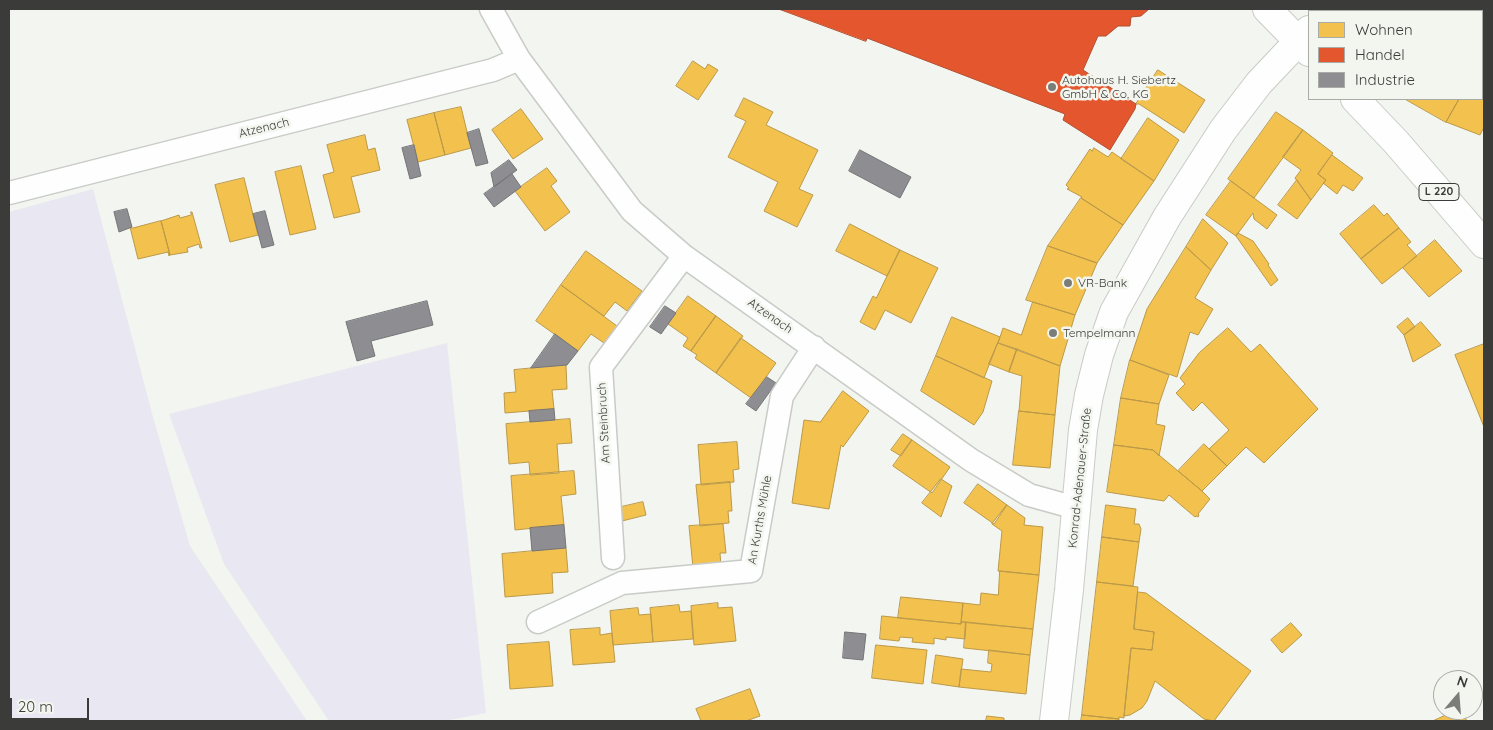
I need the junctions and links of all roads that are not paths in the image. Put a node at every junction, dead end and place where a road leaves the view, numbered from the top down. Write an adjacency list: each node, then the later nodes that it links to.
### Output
1 (492, 9): 4 (street, Atzenach)
2 (1267, 9): 3 (street)
3 (1306, 41): 10 (street, Konrad-Adenauer-Straße)
4 (519, 59): 6 (street, Atzenach); 8 (street, Atzenach)
5 (1356, 100): 7 (street, L 220)
6 (9, 193)
7 (1484, 243)
8 (684, 256): 9 (street, Atzenach); 11 (street, Am Steinbruch)
9 (814, 347): 10 (street, Atzenach); 12 (street, An Kurths Mühle)
10 (1076, 508): 13 (street, Konrad-Adenauer-Straße)
11 (613, 558)
12 (538, 622)
13 (1054, 721)

